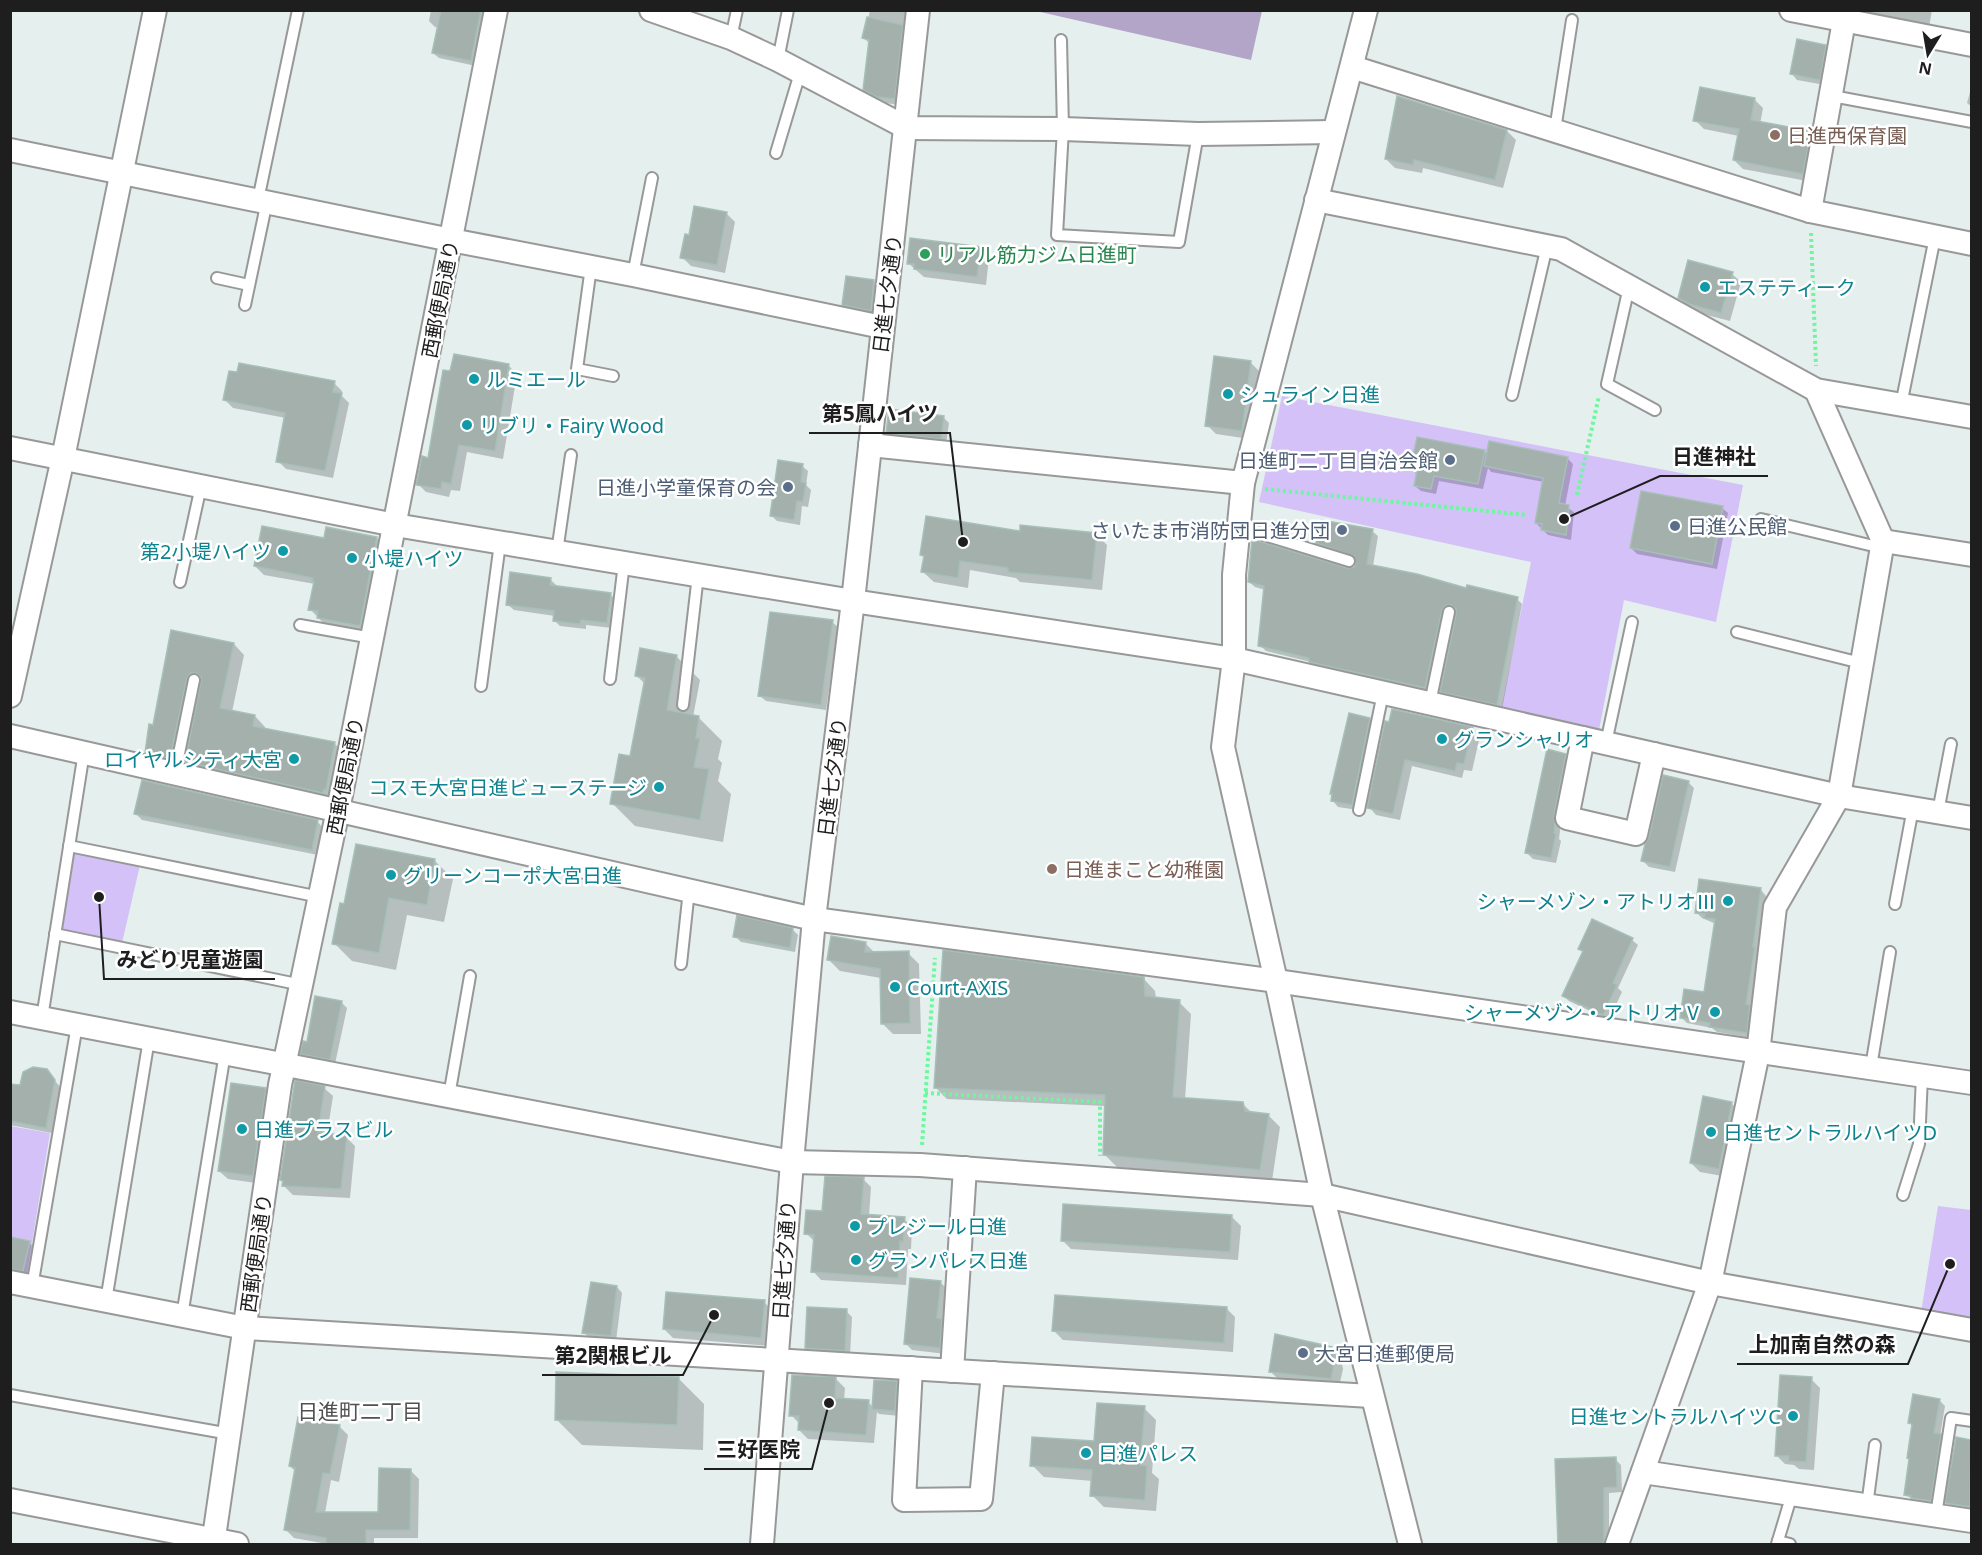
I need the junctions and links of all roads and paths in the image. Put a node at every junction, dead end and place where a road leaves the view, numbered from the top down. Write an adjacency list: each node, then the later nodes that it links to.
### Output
1 (154, 10): 27 (street)
2 (298, 10): 30 (lane)
3 (496, 10): 33 (street, 西郵便局通り)
4 (737, 10): 12 (lane)
5 (788, 10): 15 (lane)
6 (918, 10): 20 (street, 日進七夕通り)
7 (1366, 10): 16 (street)
8 (1791, 10): 11 (street)
9 (657, 12): 12 (street)
10 (1572, 20): 22 (lane)
11 (1844, 21): 14 (street); 18 (street)
12 (731, 38): 15 (street)
13 (1061, 40): 21 (lane)
14 (1971, 45)
15 (778, 60): 17 (street)
16 (1352, 67): 22 (street); 23 (street)
17 (800, 73): 20 (street); 26 (lane)
18 (1832, 96): 19 (lane); 31 (street)
19 (1971, 122)
20 (907, 128): 21 (street); 42 (street, 日進七夕通り)
21 (1063, 129): 24 (street); 24 (lane)
22 (1555, 130): 31 (street)
23 (1333, 132): 24 (street); 29 (street)
24 (1198, 134)
25 (10, 150): 27 (street)
26 (776, 153)
27 (122, 172): 30 (street); 53 (street)
28 (652, 178): 37 (lane)
29 (1316, 200): 35 (street); 54 (street)
30 (262, 201): 33 (street); 39 (lane)
31 (1810, 211): 32 (street); 45 (path)
32 (1935, 237): 34 (street); 47 (lane)
33 (451, 240): 36 (street); 59 (street, 西郵便局通り)
34 (1971, 244)
35 (1547, 246): 40 (street); 46 (lane)
36 (591, 267): 37 (street); 43 (lane)
37 (633, 275): 42 (street)
38 (217, 278): 39 (lane)
39 (249, 285): 41 (lane)
40 (1629, 287): 45 (street); 48 (lane)
41 (245, 304)
42 (882, 327): 50 (street, 日進七夕通り)
43 (613, 376)
44 (1601, 389): 56 (path)
45 (1816, 390): 47 (street); 62 (street)
46 (1512, 395)
47 (1901, 405): 49 (street)
48 (1654, 410)
49 (1971, 417)
50 (870, 445): 54 (street); 69 (street, 日進七夕通り)
51 (10, 448): 53 (street)
52 (571, 455): 63 (lane)
53 (63, 458): 55 (street); 81 (street)
54 (1242, 484): 57 (path); 60 (street)
55 (201, 486): 59 (street); 68 (lane)
56 (1577, 495)
57 (1527, 515)
58 (1761, 519): 62 (lane)
59 (395, 525): 61 (street); 74 (street, 西郵便局通り)
60 (1238, 527): 65 (lane); 75 (street)
61 (500, 543): 63 (street); 79 (lane)
62 (1882, 545): 64 (street); 76 (street)
63 (557, 552): 66 (street)
64 (1971, 555)
65 (1349, 561)
66 (624, 563): 67 (street); 77 (lane)
67 (698, 575): 69 (street); 83 (lane)
68 (180, 582)
69 (853, 601): 75 (street); 101 (street, 日進七夕通り)
70 (1449, 612): 82 (lane)
71 (1632, 622): 86 (lane)
72 (300, 625): 74 (lane)
73 (1737, 632): 76 (lane)
74 (372, 638): 93 (street, 西郵便局通り)
75 (1234, 659): 80 (street); 107 (street)
76 (1861, 663): 91 (street)
77 (610, 679)
78 (194, 680): 90 (lane)
79 (481, 686)
80 (1383, 693): 82 (street); 94 (lane)
81 (10, 696)
82 (1430, 703): 85 (street)
83 (683, 705)
84 (10, 736): 88 (street)
85 (1583, 738): 86 (street); 89 (street)
86 (1606, 743): 89 (street)
87 (1951, 744): 95 (lane)
88 (84, 752): 90 (street); 97 (lane)
89 (1654, 754): 91 (street)
90 (175, 773): 93 (street)
91 (1839, 796): 92 (street); 114 (street)
92 (1913, 808): 95 (street); 100 (lane)
93 (338, 810): 98 (street); 99 (street, 西郵便局通り)
94 (1359, 810)
95 (1938, 812): 96 (street)
96 (1971, 818)
97 (69, 846): 99 (lane); 102 (lane)
98 (689, 890): 101 (street); 105 (lane)
99 (320, 897): 108 (street, 西郵便局通り)
100 (1895, 904)
101 (814, 918): 103 (street); 121 (street, 日進七夕通り)
102 (55, 934): 108 (lane); 110 (lane)
103 (936, 936): 107 (street); 119 (path)
104 (1890, 952): 116 (lane)
105 (681, 964)
106 (470, 976): 120 (lane)
107 (1276, 981): 114 (street); 125 (street)
108 (302, 985): 115 (street, 西郵便局通り)
109 (10, 1012): 110 (street)
110 (42, 1018): 111 (street)
111 (77, 1025): 112 (street); 128 (lane)
112 (149, 1039): 113 (street); 129 (lane)
113 (225, 1053): 115 (street); 130 (lane)
114 (1758, 1053): 116 (street); 127 (street)
115 (285, 1065): 120 (street); 131 (street, 西郵便局通り)
116 (1870, 1067): 117 (street)
117 (1922, 1076): 118 (street); 126 (lane)
118 (1971, 1083)
119 (925, 1093): 122 (path); 124 (path)
120 (449, 1096): 121 (street)
121 (792, 1162): 122 (street); 133 (street, 日進七夕通り)
122 (920, 1165): 123 (street)
123 (965, 1168): 124 (street); 135 (street)
124 (1100, 1178): 125 (street)
125 (1322, 1195): 127 (street); 138 (street)
126 (1903, 1196)
127 (1710, 1283): 132 (street); 142 (street)
128 (21, 1285): 129 (street)
129 (106, 1301): 130 (street)
130 (182, 1316): 131 (street)
131 (245, 1328): 133 (street); 140 (street, 西郵便局通り)
132 (1971, 1330)
133 (776, 1361): 134 (street); 152 (street, 日進七夕通り)
134 (911, 1368): 135 (street); 136 (street)
135 (952, 1371): 136 (street)
136 (993, 1373): 138 (street)
137 (10, 1395): 140 (lane)
138 (1371, 1396): 153 (street)
139 (1971, 1420): 146 (lane)
140 (230, 1434): 149 (street, 西郵便局通り)
141 (1875, 1445): 145 (lane)
142 (1643, 1472): 143 (street); 154 (street)
143 (1792, 1494): 145 (street); 150 (lane)
144 (10, 1500): 148 (street)
145 (1868, 1506): 146 (street)
146 (1936, 1515): 147 (street)
147 (1971, 1521)
148 (129, 1534): 149 (street)
149 (213, 1542): 151 (street)
150 (1778, 1543): 155 (lane)
151 (237, 1545)
152 (762, 1545)
153 (1410, 1545)
154 (1617, 1545)
155 (1790, 1545)

